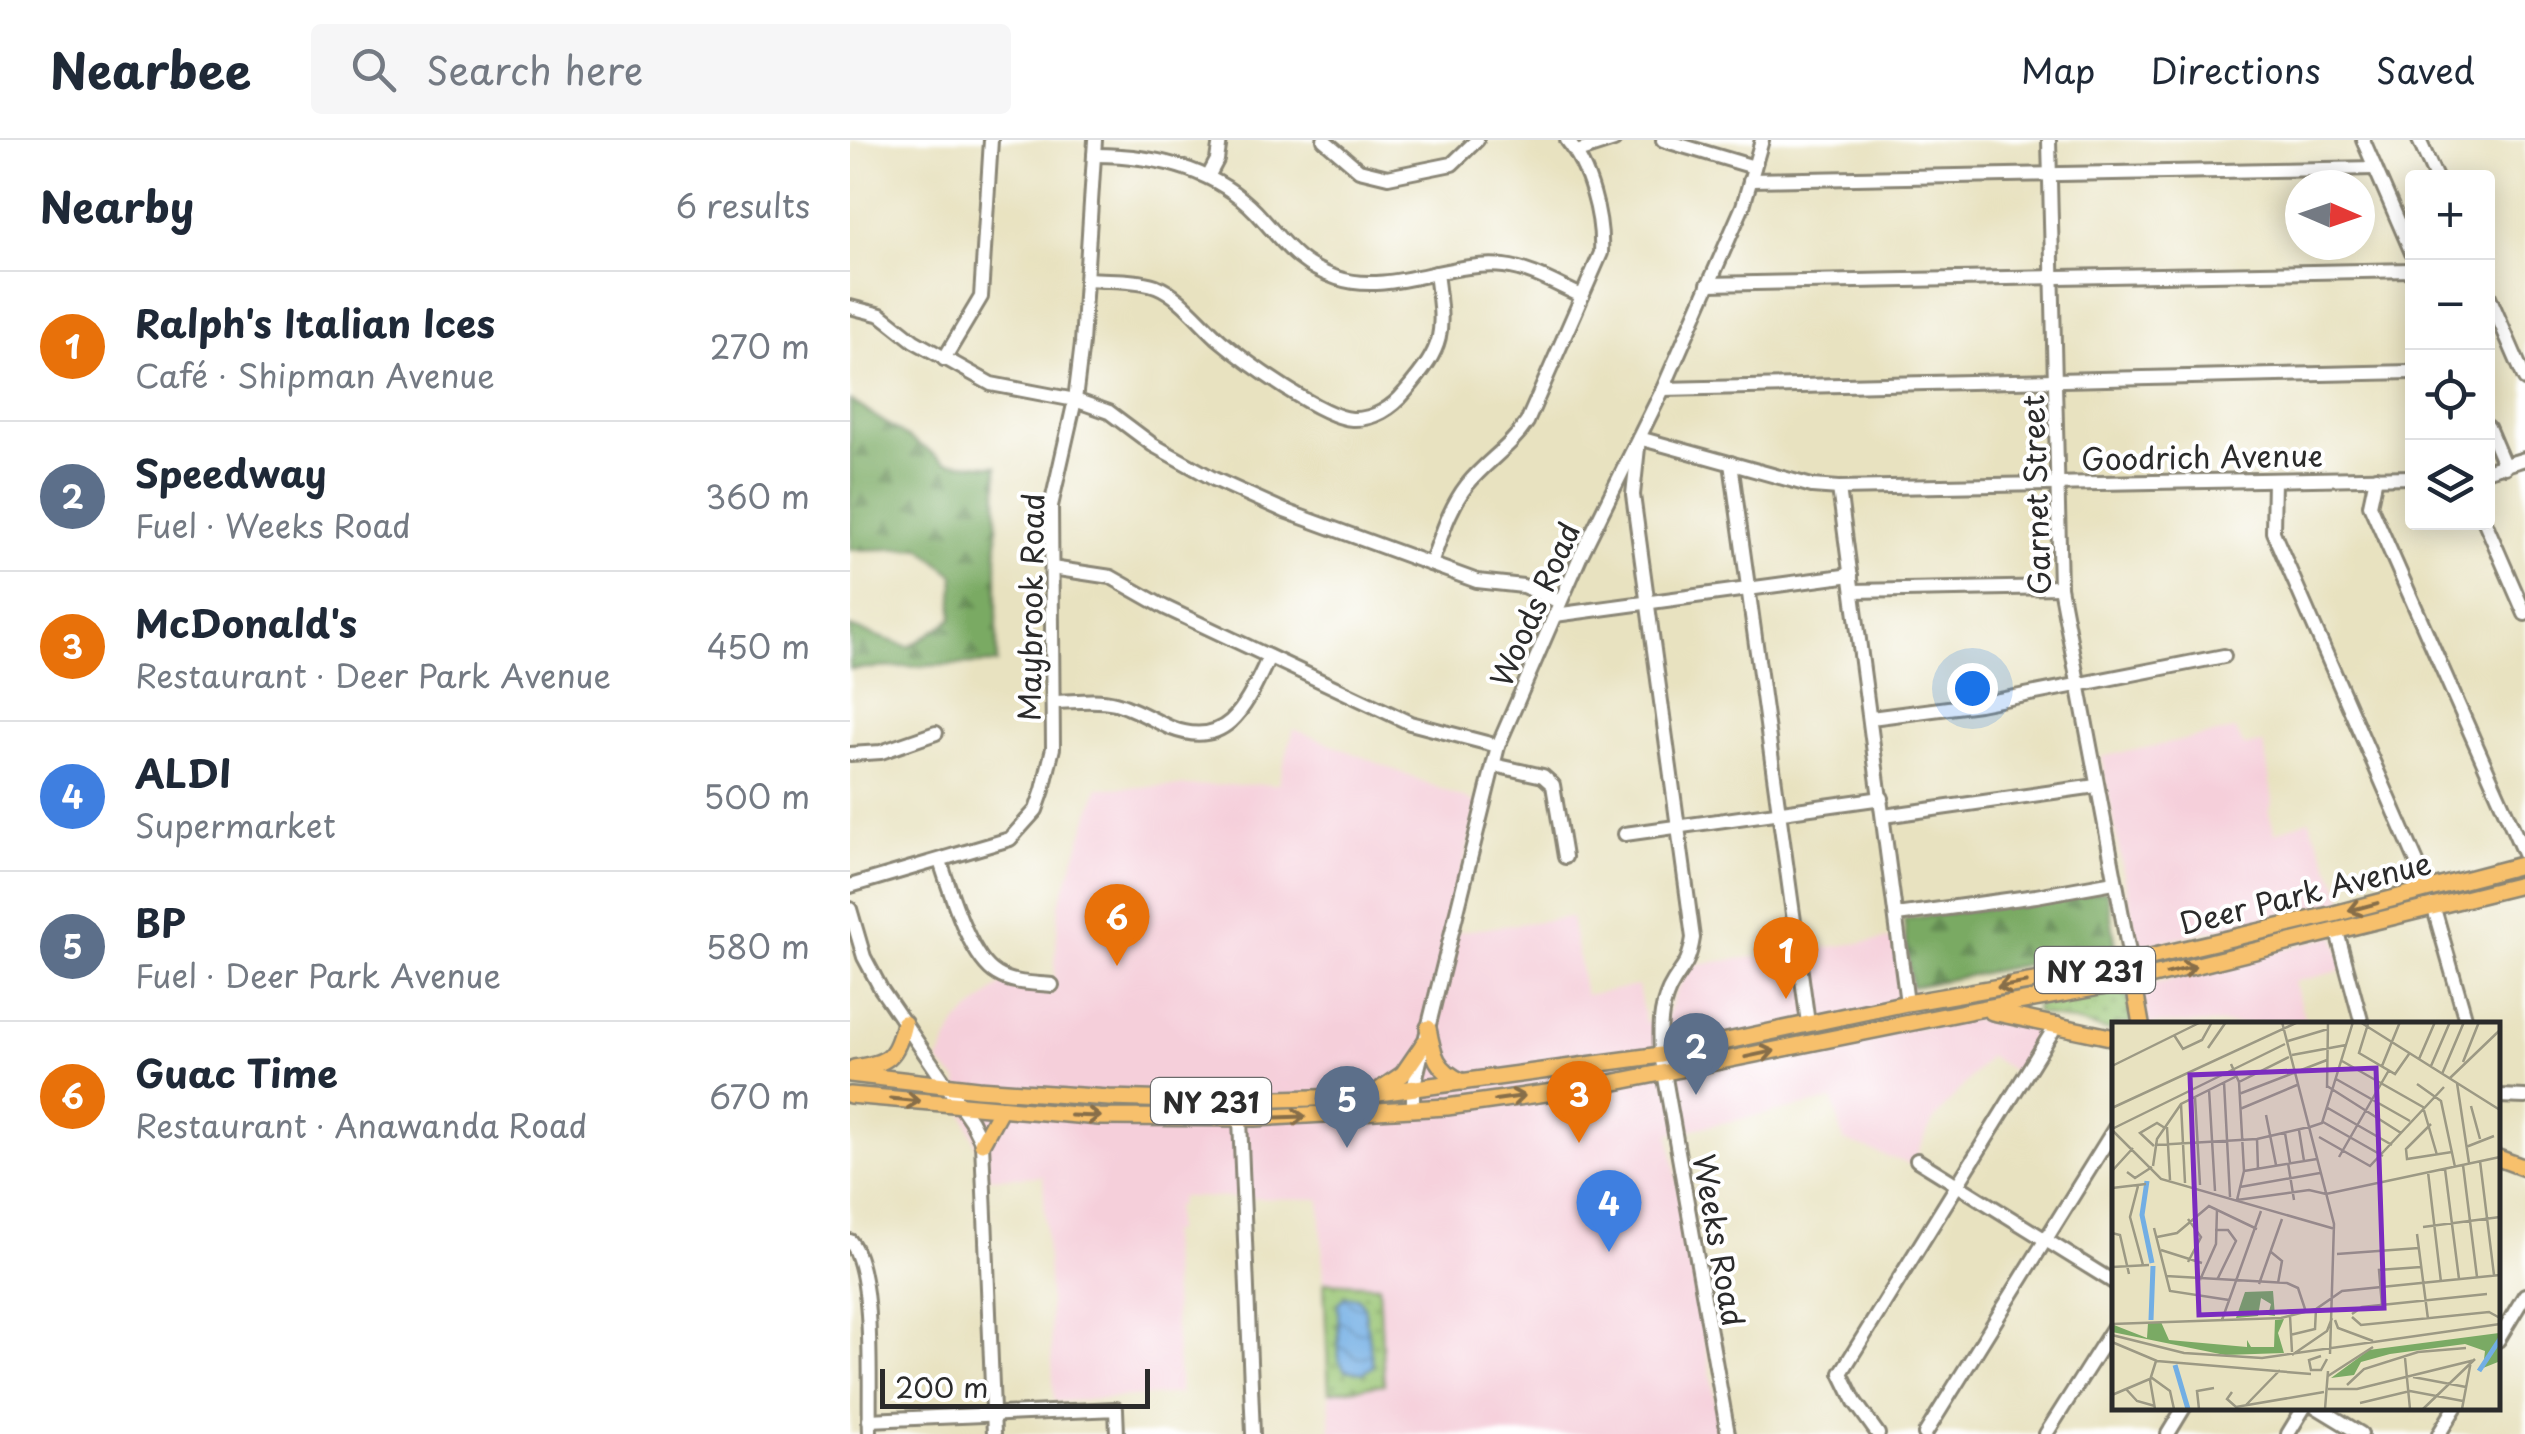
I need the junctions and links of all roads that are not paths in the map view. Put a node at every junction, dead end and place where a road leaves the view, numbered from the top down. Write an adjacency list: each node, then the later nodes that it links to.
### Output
1 (991, 140): 29 (street)
2 (1095, 140): 14 (street, Maybrook Road)
3 (1220, 140): 19 (street)
4 (1324, 140): 5 (street)
5 (1478, 140)
6 (1567, 140): 13 (street)
7 (1614, 140): 13 (street)
8 (1663, 140): 17 (street)
9 (1762, 140): 17 (street, Woods Road)
10 (2049, 140): 18 (street, Garnet Street)
11 (2362, 140): 15 (street)
12 (2419, 140): 16 (street)
13 (1577, 152): 26 (street)
14 (1094, 156): 19 (street); 24 (street, Maybrook Road)
15 (2374, 168): 18 (street); 20 (street)
16 (2432, 170)
17 (1752, 174): 18 (street); 25 (street, Woods Road)
18 (2050, 175): 23 (street, Garnet Street)
19 (1208, 177): 22 (street)
20 (2405, 238)
21 (2405, 270): 23 (street)
22 (1436, 273): 24 (street); 26 (street)
23 (2053, 278): 25 (street); 32 (street, Garnet Street)
24 (1087, 279): 34 (street, Maybrook Road)
25 (1708, 284): 33 (street, Woods Road)
26 (1582, 296): 47 (street)
27 (850, 308): 29 (street)
28 (2495, 310): 31 (street)
29 (944, 359): 34 (street)
30 (2405, 372): 32 (street)
31 (2525, 379)
32 (2056, 381): 33 (street); 44 (street, Garnet Street)
33 (1664, 389): 35 (street, Woods Road)
34 (1075, 400): 47 (street); 48 (street, Maybrook Road)
35 (1639, 438): 38 (street, Goodrich Avenue); 53 (street, Weeks Road); 54 (street, Woods Road)
36 (2493, 440): 39 (street)
37 (2525, 458): 39 (street)
38 (1732, 462): 45 (street, Goodrich Avenue); 51 (street)
39 (2504, 467): 40 (street)
40 (2495, 469)
41 (2376, 477): 42 (street, Goodrich Avenue); 43 (street, Goodrich Avenue); 72 (street)
42 (2405, 477)
43 (2274, 480): 44 (street, Goodrich Avenue); 77 (street)
44 (2058, 484): 45 (street, Goodrich Avenue); 50 (street, Garnet Street)
45 (1840, 488): 49 (street)
46 (2488, 530): 55 (street)
47 (1432, 564): 54 (street)
48 (1052, 568): 57 (street); 59 (street, Maybrook Road)
49 (1851, 575): 51 (street); 52 (street)
50 (2060, 587): 52 (street); 58 (street, Garnet Street)
51 (1749, 588): 53 (street); 67 (street)
52 (1852, 590): 60 (street)
53 (1647, 602): 54 (street); 69 (street, Weeks Road)
54 (1558, 608): 62 (street, Woods Road)
55 (2525, 614)
56 (2224, 656): 58 (street)
57 (1269, 657): 59 (street); 62 (street)
58 (2078, 686): 60 (street); 65 (street, Garnet Street)
59 (1053, 702): 73 (street, Maybrook Road)
60 (1871, 718): 66 (street)
61 (936, 733): 63 (street)
62 (1498, 746): 64 (street, Woods Road)
63 (850, 754)
64 (1494, 765): 71 (street); 93 (street, Woods Road)
65 (2096, 786): 68 (street); 74 (street, Garnet Street)
66 (1882, 798): 67 (street); 68 (street)
67 (1779, 812): 69 (street); 91 (street)
68 (1884, 816): 79 (street)
69 (1676, 826): 70 (street); 95 (street, Weeks Road)
70 (1625, 834)
71 (1565, 857)
72 (2525, 860): 77 (main road, Deer Park Avenue / NY 231)
73 (940, 861): 76 (street, Maybrook Road); 84 (street)
74 (2114, 882): 79 (street); 82 (street, Garnet Street)
75 (2525, 884): 77 (main road, Deer Park Avenue / NY 231)
76 (850, 886)
77 (2431, 898): 80 (main road, Deer Park Avenue / NY 231); 82 (main road, Deer Park Avenue / NY 231, one-way to 82); 89 (street)
78 (850, 909): 81 (street)
79 (1897, 914): 85 (street)
80 (2338, 932): 83 (main road, Deer Park Avenue / NY 231, one-way to 80); 88 (street)
81 (857, 959): 90 (street)
82 (2130, 963): 83 (main road); 85 (main road, Deer Park Avenue / NY 231, one-way to 85)
83 (2133, 981): 86 (main road, Deer Park Avenue / NY 231); 87 (main road)
84 (1052, 985)
85 (1906, 1003): 91 (main road, Deer Park Avenue / NY 231)
86 (1974, 1010): 92 (main road); 97 (main road, Deer Park Avenue / NY 231, one-way to 86)
87 (2141, 1022)
88 (2361, 1022)
89 (2466, 1022)
90 (904, 1023): 96 (main road); 99 (street)
91 (1808, 1023): 95 (main road, Deer Park Avenue / NY 231)
92 (2057, 1024): 94 (main road); 114 (street)
93 (1426, 1035): 98 (main road); 100 (street, Woods Road); 101 (main road)
94 (2112, 1037)
95 (1660, 1055): 97 (street, Weeks Road); 98 (main road, Deer Park Avenue / NY 231)
96 (850, 1071): 99 (main road, Deer Park Avenue / NY 231)
97 (1664, 1074): 106 (main road, Deer Park Avenue / NY 231, one-way to 97); 130 (street, Weeks Road)
98 (1463, 1082): 100 (main road, Deer Park Avenue / NY 231)
99 (946, 1084): 101 (main road, Deer Park Avenue / NY 231); 105 (street)
100 (1414, 1088): 101 (main road, Deer Park Avenue / NY 231); 106 (street, Woods Road)
101 (1371, 1094)
102 (850, 1095): 105 (main road, Deer Park Avenue / NY 231, one-way to 105)
103 (2500, 1096): 104 (street)
104 (2525, 1097)
105 (961, 1106): 107 (main road, Deer Park Avenue / NY 231); 110 (street)
106 (1413, 1109): 108 (main road, Deer Park Avenue / NY 231, one-way to 106)
107 (1000, 1110): 108 (main road, Deer Park Avenue / NY 231, one-way to 108); 110 (main road)
108 (1240, 1118): 129 (street)
109 (2112, 1133): 115 (street)
110 (982, 1143): 125 (street)
111 (2500, 1159): 113 (main road)
112 (1918, 1160): 114 (street)
113 (2525, 1168)
114 (1958, 1186): 115 (street); 131 (street)
115 (2046, 1240): 117 (street); 132 (street)
116 (850, 1241): 126 (street)
117 (2112, 1280)
118 (2525, 1295): 120 (street)
119 (2112, 1330): 133 (street)
120 (2500, 1337)
121 (2183, 1409): 134 (street)
122 (2303, 1409): 135 (street)
123 (2321, 1409): 136 (street)
124 (2454, 1409): 137 (street)
125 (993, 1414): 126 (street); 127 (street); 128 (street)
126 (870, 1427)
127 (994, 1434)
128 (1117, 1434)
129 (1254, 1434)
130 (1728, 1434)
131 (1878, 1434)
132 (1925, 1434)
133 (2046, 1434)
134 (2168, 1434)
135 (2288, 1434)
136 (2361, 1434)
137 (2439, 1434)

